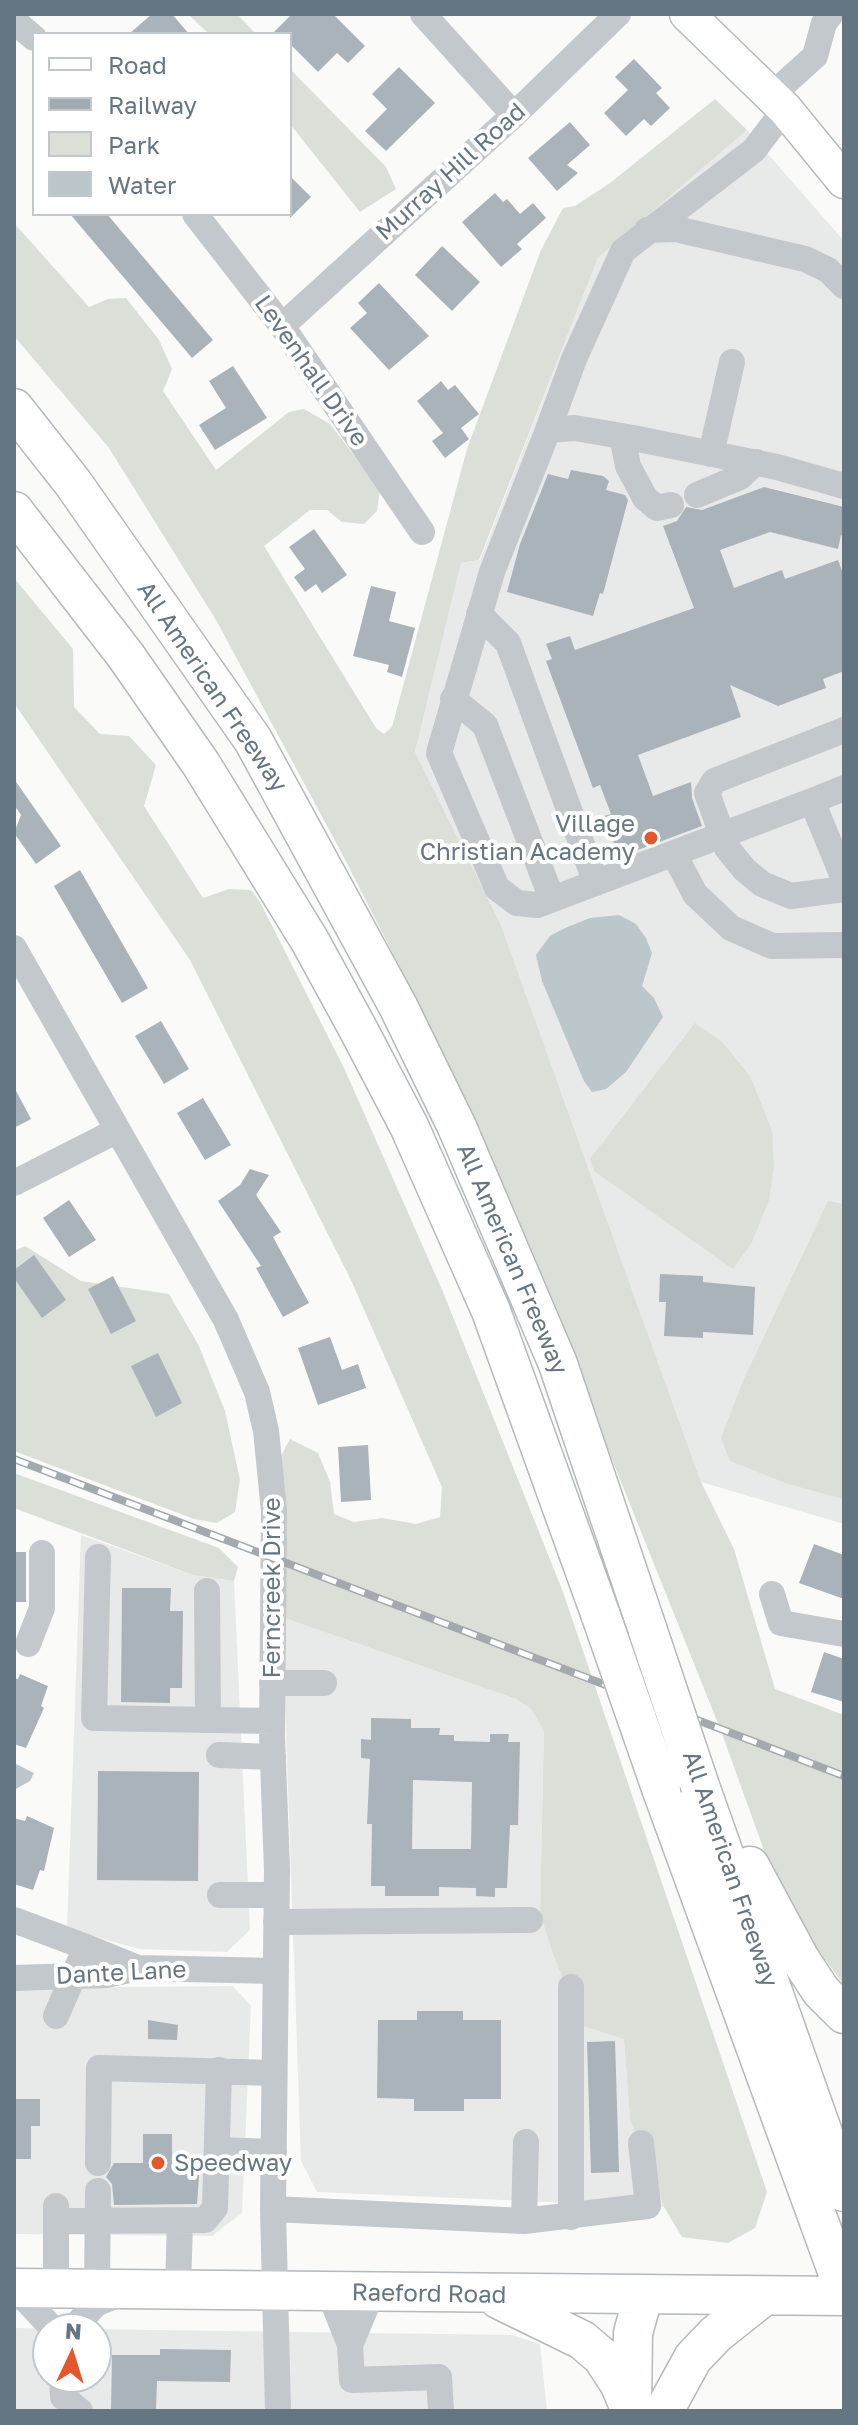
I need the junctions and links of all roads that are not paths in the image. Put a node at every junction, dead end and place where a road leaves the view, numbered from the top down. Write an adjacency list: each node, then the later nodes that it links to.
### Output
1 (423, 14): 8 (street)
2 (618, 14): 8 (street, Murray Hill Road)
3 (687, 14): 7 (main road)
4 (831, 14): 7 (street)
5 (14, 21): 6 (street)
6 (32, 36)
7 (778, 102): 9 (main road); 11 (street)
8 (514, 115): 13 (street, Murray Hill Road)
9 (844, 181)
10 (197, 216): 13 (street, Levenhall Drive)
11 (647, 230): 12 (street); 16 (street)
12 (844, 286)
13 (282, 326): 24 (street, Levenhall Drive)
14 (732, 362): 18 (street)
15 (14, 408): 52 (highway, All American Freeway, bridge)
16 (548, 430): 17 (street); 25 (street)
17 (622, 436): 18 (street); 22 (street)
18 (711, 454): 19 (street)
19 (756, 462): 20 (street); 21 (street)
20 (844, 486)
21 (697, 495)
22 (671, 505)
23 (14, 511): 84 (highway, All American Freeway, bridge)
24 (422, 532)
25 (479, 614): 26 (street); 33 (street)
26 (453, 699): 35 (street); 35 (street)
27 (844, 730): 30 (street)
28 (844, 788): 29 (street)
29 (812, 801): 30 (street); 32 (street)
30 (721, 835): 31 (street); 34 (street)
31 (674, 854): 33 (street); 36 (street)
32 (844, 879)
33 (596, 883): 35 (street)
34 (844, 889)
35 (552, 899)
36 (844, 945)
37 (14, 948): 38 (street, Ferncreek Drive)
38 (116, 1131): 39 (street); 46 (street, Ferncreek Drive)
39 (14, 1183)
40 (42, 1553): 45 (street)
41 (98, 1557): 48 (street)
42 (207, 1591): 48 (street)
43 (772, 1594): 44 (street)
44 (844, 1634)
45 (30, 1645)
46 (272, 1683): 47 (street); 49 (street, Ferncreek Drive)
47 (324, 1683)
48 (208, 1720): 49 (street)
49 (272, 1721): 51 (street, Ferncreek Drive)
50 (219, 1755): 51 (street)
51 (273, 1757): 54 (street, Ferncreek Drive)
52 (710, 1803): 64 (highway); 73 (highway, All American Freeway)
53 (220, 1895): 54 (street)
54 (276, 1895): 56 (street, Ferncreek Drive)
55 (530, 1920): 56 (street)
56 (276, 1922): 60 (street, Ferncreek Drive)
57 (15, 1926): 58 (street)
58 (86, 1947): 59 (street); 61 (street)
59 (138, 1968): 60 (street, Dante Lane); 61 (street, Dante Lane)
60 (276, 1971): 67 (street, Ferncreek Drive)
61 (76, 1976): 62 (street, Dante Lane); 65 (street)
62 (14, 1978)
63 (571, 1987): 76 (street)
64 (844, 2014)
65 (56, 2016)
66 (219, 2070): 67 (street); 70 (street); 72 (street)
67 (274, 2073): 71 (street, Ferncreek Drive)
68 (526, 2142): 79 (street)
69 (641, 2143): 76 (street)
70 (217, 2150): 71 (street); 78 (street)
71 (274, 2152): 75 (street, Ferncreek Drive)
72 (98, 2163)
73 (844, 2190)
74 (98, 2191): 77 (street)
75 (273, 2209): 79 (street); 85 (street, Ferncreek Drive)
76 (571, 2217): 79 (street)
77 (98, 2221): 78 (street); 81 (street); 82 (street)
78 (180, 2221): 83 (street)
79 (524, 2221)
80 (14, 2288): 81 (highway, Raeford Road)
81 (56, 2289): 82 (highway, Raeford Road)
82 (114, 2289): 83 (highway, Raeford Road); 94 (street)
83 (178, 2290): 85 (highway, Raeford Road)
84 (844, 2290)
85 (276, 2292): 86 (highway, Raeford Road); 98 (street, Ferncreek Drive)
86 (329, 2292): 87 (highway, Raeford Road); 95 (street)
87 (372, 2293): 88 (highway, Raeford Road); 95 (street)
88 (488, 2294): 92 (highway, Raeford Road); 100 (highway)
89 (14, 2295): 93 (street)
90 (764, 2296): 91 (highway, Raeford Road); 92 (highway, Raeford Road); 102 (highway)
91 (844, 2296)
92 (643, 2297): 100 (highway); 101 (highway)
93 (38, 2313)
94 (87, 2313)
95 (350, 2345): 99 (street)
96 (63, 2393): 97 (street)
97 (80, 2411)
98 (278, 2411)
99 (441, 2411)
100 (631, 2411)
101 (654, 2411)
102 (664, 2411)

